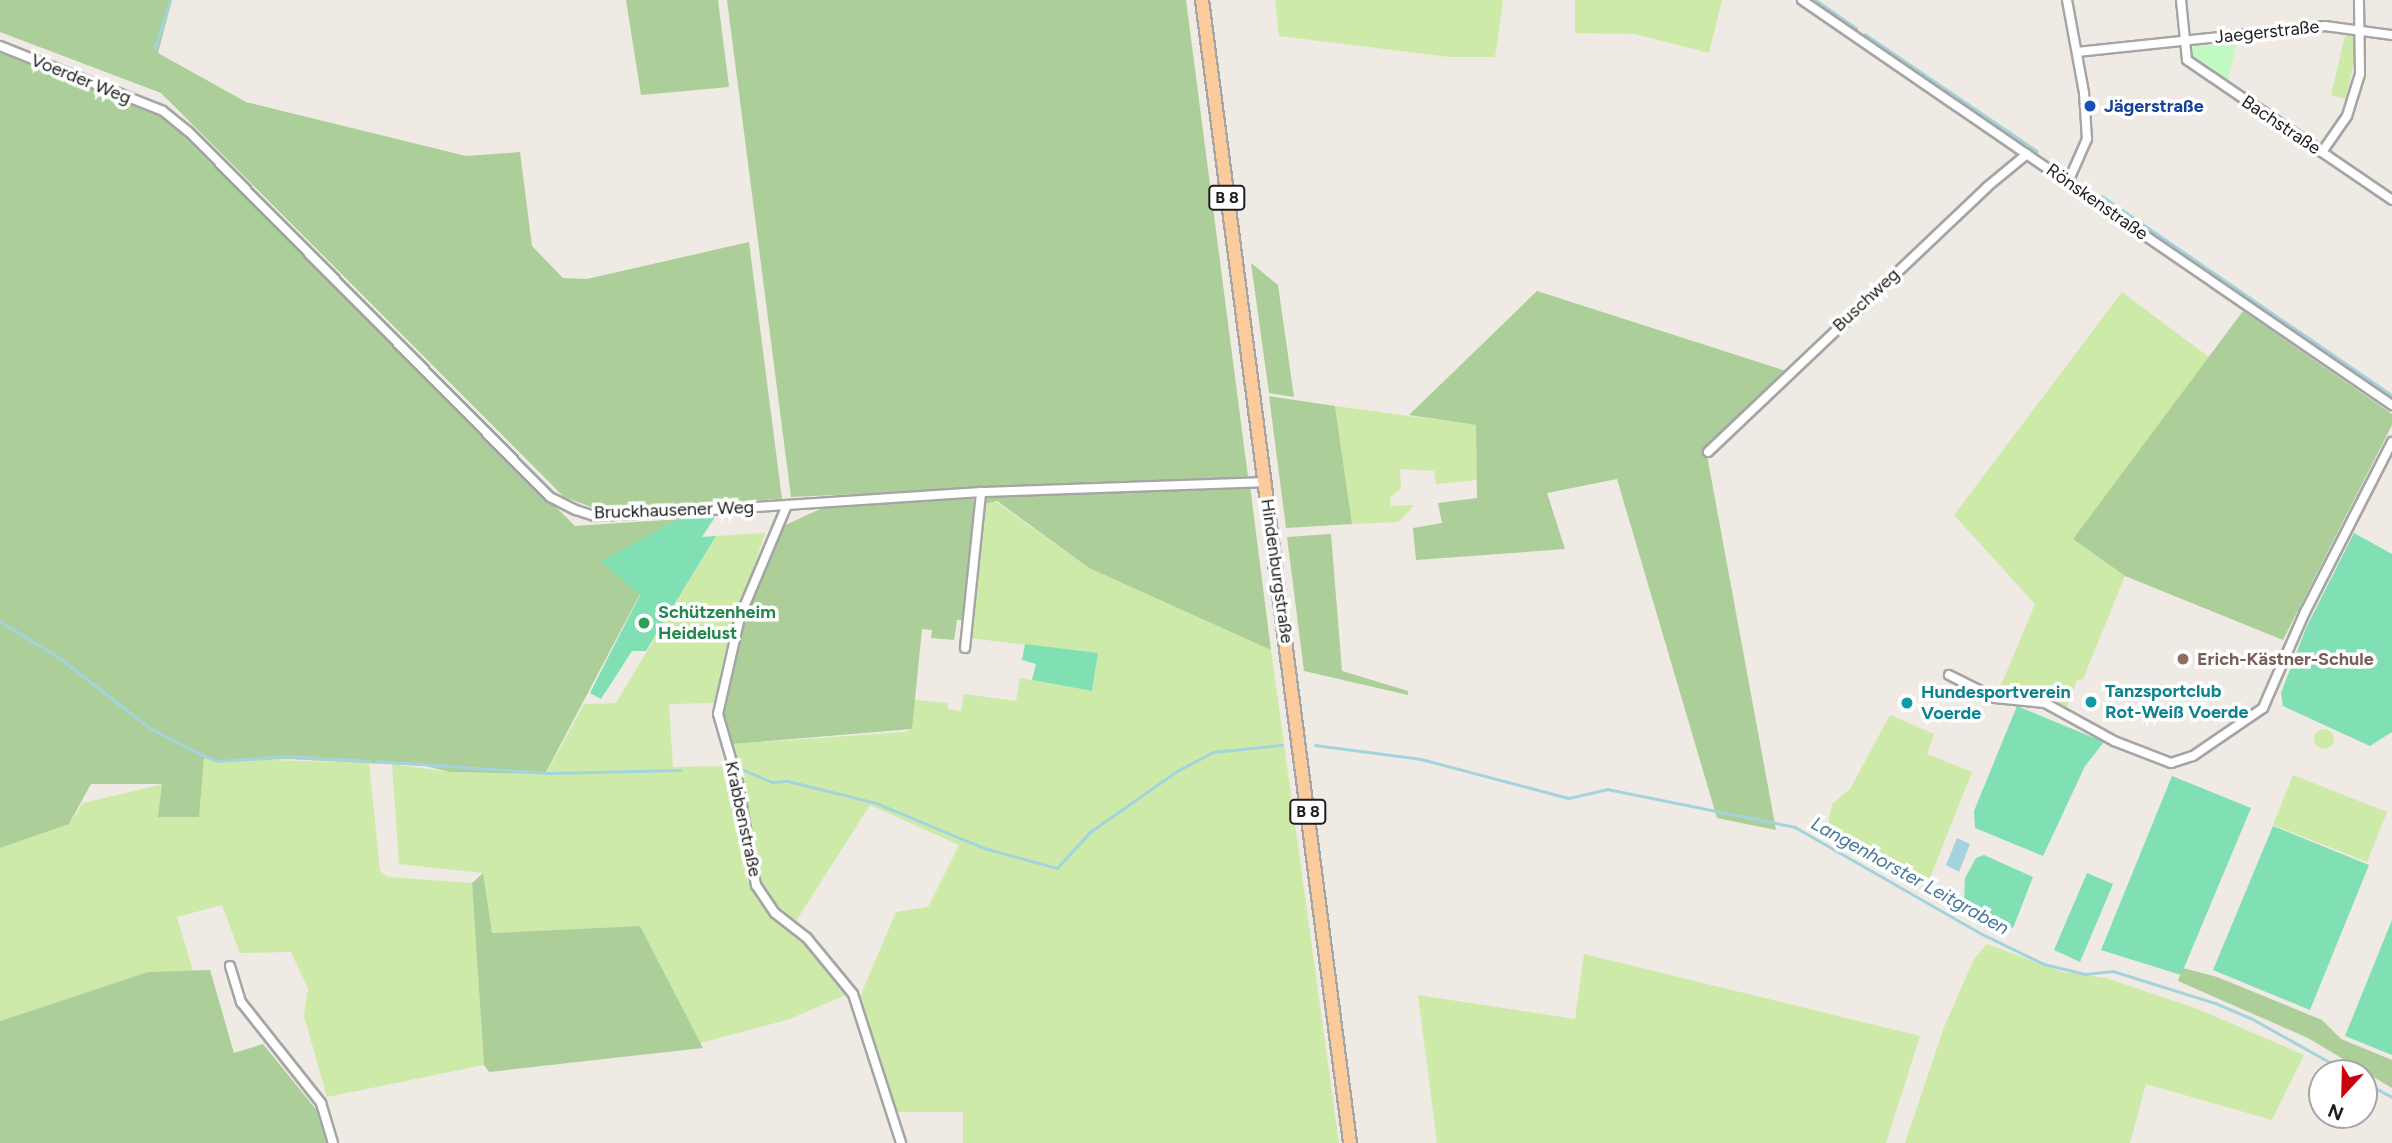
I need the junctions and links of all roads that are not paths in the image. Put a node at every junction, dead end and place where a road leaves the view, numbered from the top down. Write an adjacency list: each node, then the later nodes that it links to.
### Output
1 (1202, 0): 19 (main road, Hindenburgstraße / B 8)
2 (1802, 0): 13 (street, Rönskenstraße)
3 (2067, 0): 10 (street)
4 (2180, 0): 8 (street)
5 (2359, 0): 6 (street)
6 (2362, 30): 7 (street, Jaegerstraße); 8 (street, Jaegerstraße); 12 (street)
7 (2392, 35)
8 (2184, 41): 10 (street, Jaegerstraße); 12 (street, Bachstraße)
9 (0, 46): 11 (street, Voerder Weg)
10 (2077, 52): 14 (street)
11 (163, 111): 21 (street, Bruckhausener Weg)
12 (2322, 152): 15 (street, Bachstraße)
13 (2027, 154): 14 (street, Rönskenstraße); 18 (street, Buschweg)
14 (2068, 182): 16 (street, Rönskenstraße)
15 (2392, 200)
16 (2392, 405)
17 (2392, 442): 23 (street)
18 (1708, 452)
19 (1264, 482): 20 (street, Bruckhausener Weg); 27 (main road, Hindenburgstraße / B 8)
20 (981, 492): 21 (street, Bruckhausener Weg); 22 (street)
21 (787, 505): 26 (street, Krabbenstraße)
22 (965, 648)
23 (1949, 675)
24 (230, 966): 25 (street)
25 (333, 1143)
26 (901, 1143)
27 (1350, 1143)

